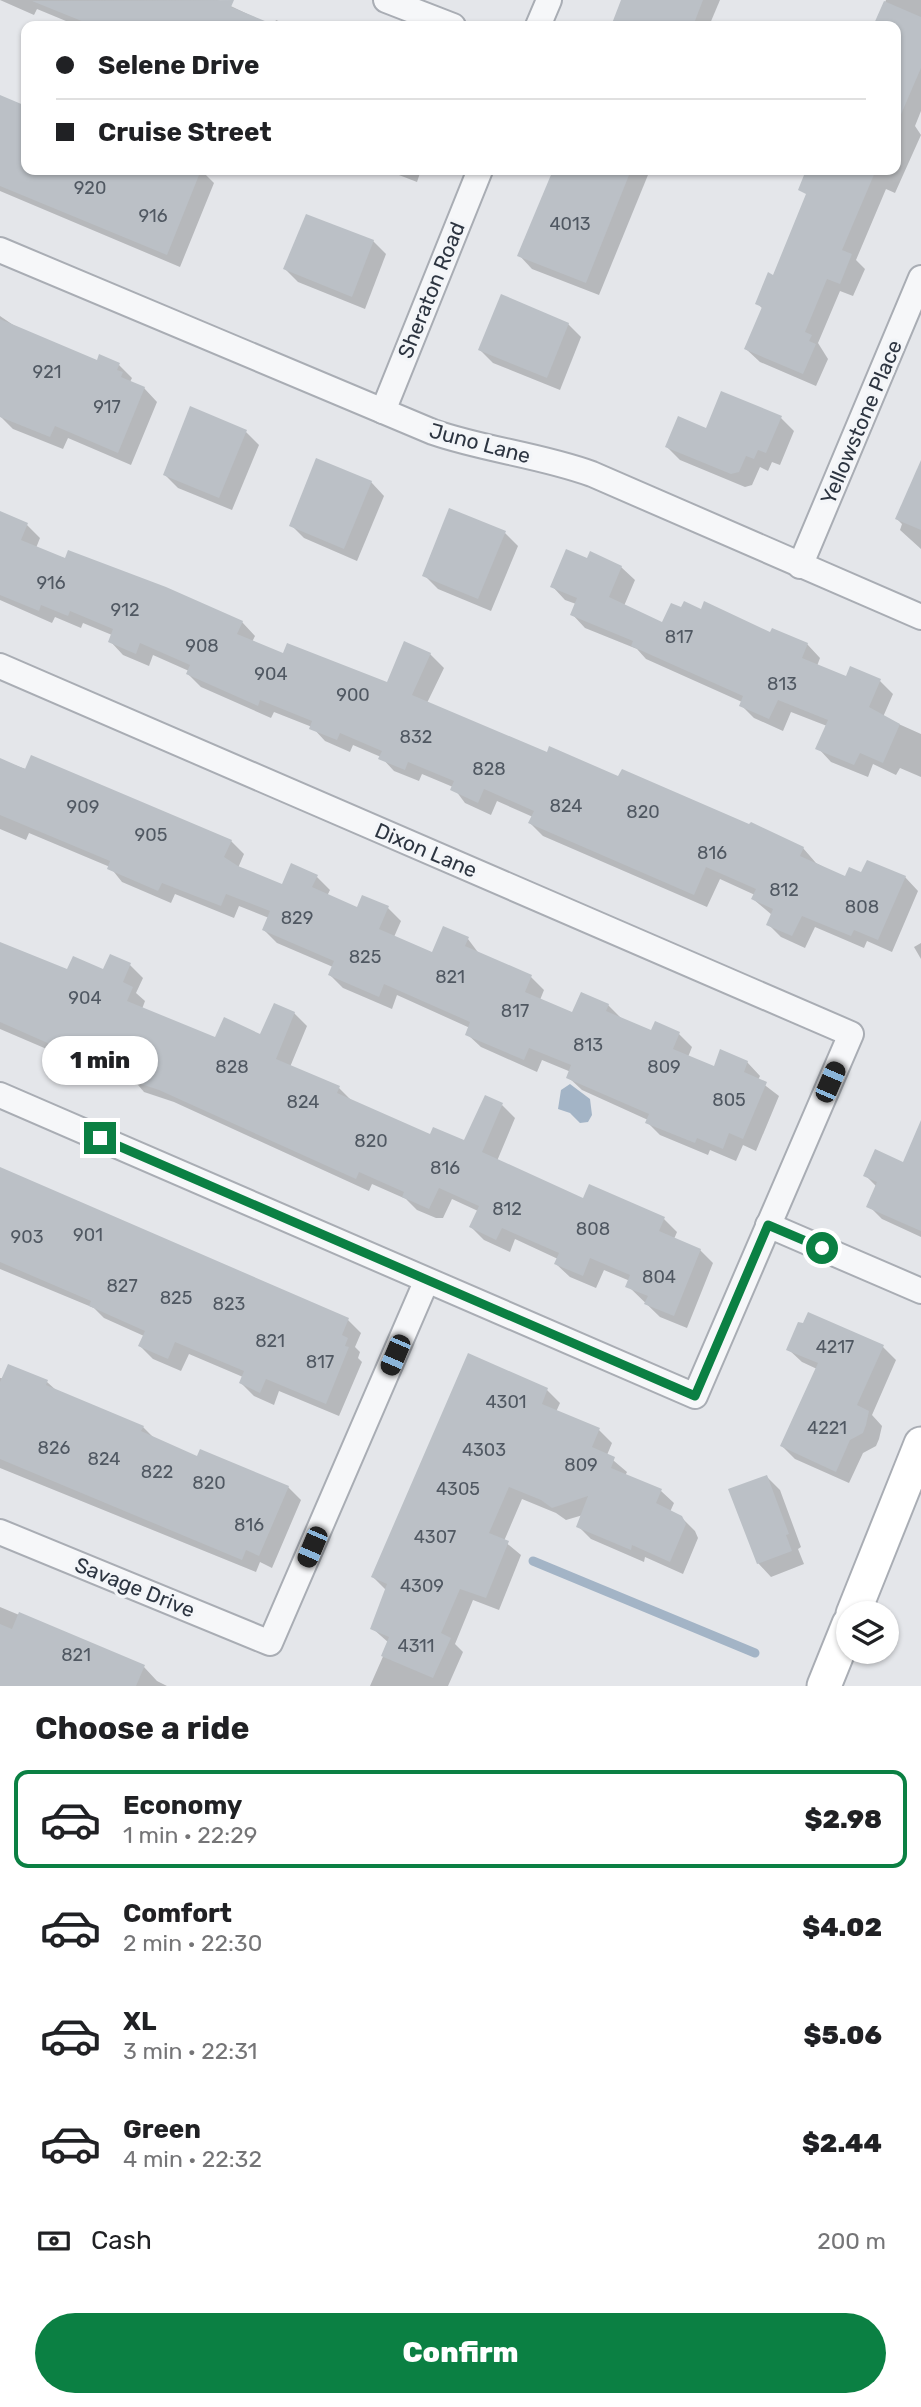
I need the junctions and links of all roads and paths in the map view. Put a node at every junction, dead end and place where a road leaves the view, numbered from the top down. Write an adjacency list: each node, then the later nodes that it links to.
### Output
1 (386, 0): 3 (street)
2 (549, 0): 4 (street)
3 (440, 21)
4 (540, 21)
5 (478, 175): 8 (street, Sheraton Road)
6 (0, 250): 8 (street, Juno Lane)
7 (921, 278): 9 (street, Yellowstone Place)
8 (383, 411): 9 (street, Juno Lane)
9 (800, 566): 10 (street, Juno Lane)
10 (921, 617)
11 (0, 666): 13 (street, Dixon Lane)
12 (0, 1095): 14 (street)
13 (768, 1225): 14 (street); 15 (street)
14 (426, 1282): 17 (street, Savage Drive)
15 (921, 1291)
16 (921, 1444): 18 (street)
17 (0, 1532)
18 (858, 1601)
19 (836, 1656): 20 (street)
20 (824, 1686)

